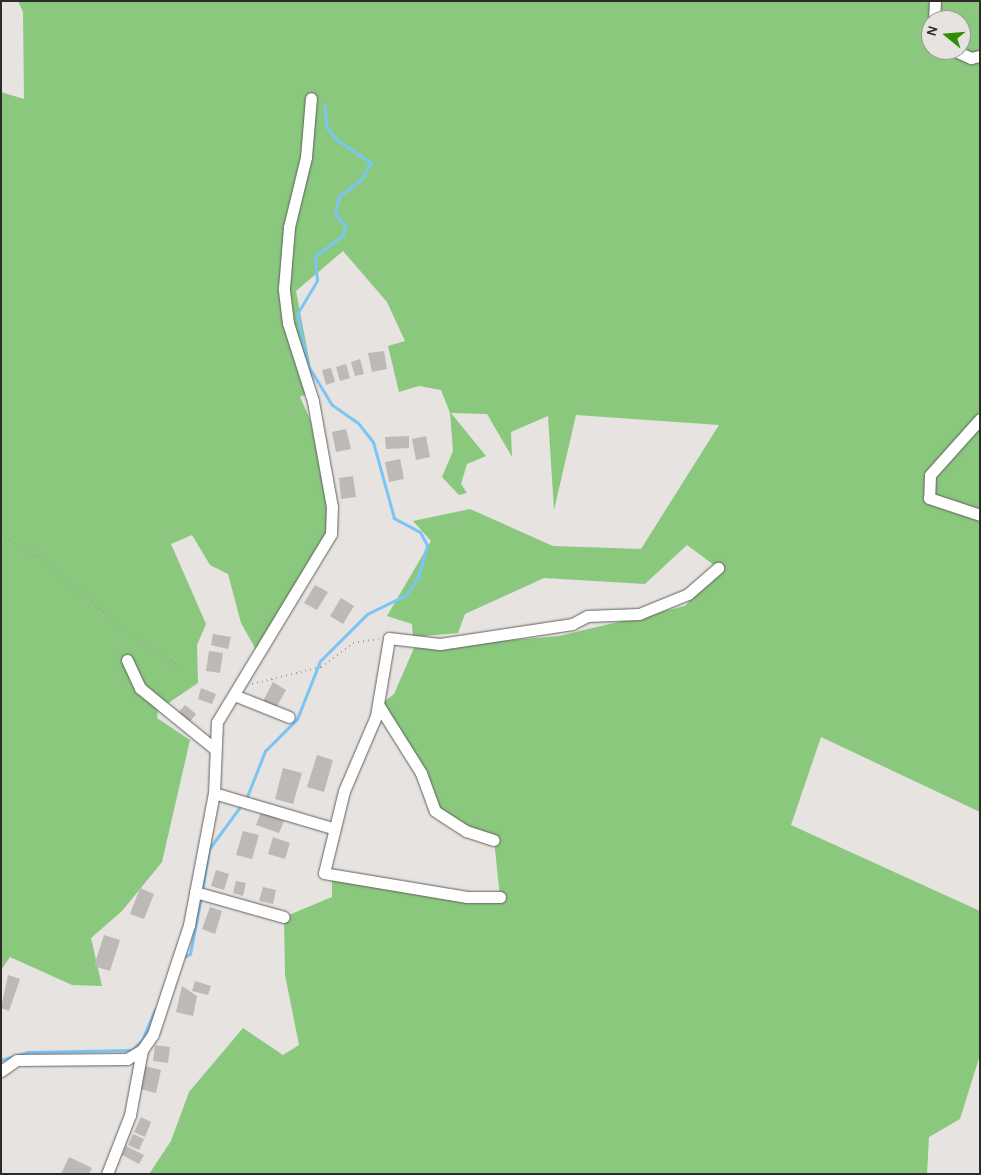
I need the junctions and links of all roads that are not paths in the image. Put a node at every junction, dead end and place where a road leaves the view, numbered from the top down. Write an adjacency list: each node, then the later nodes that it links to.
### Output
1 (310, 98): 6 (street)
2 (980, 419): 3 (street)
3 (980, 515)
4 (718, 568): 7 (street)
5 (127, 660): 9 (street)
6 (238, 691): 8 (street); 9 (street)
7 (379, 706): 11 (street); 12 (street)
8 (289, 716)
9 (214, 748): 10 (street)
10 (214, 793): 11 (street); 13 (street)
11 (332, 828): 14 (street)
12 (494, 840)
13 (195, 892): 15 (street); 16 (street)
14 (500, 897)
15 (284, 917)
16 (142, 1050): 17 (street); 18 (street)
17 (1, 1071)
18 (107, 1174)

